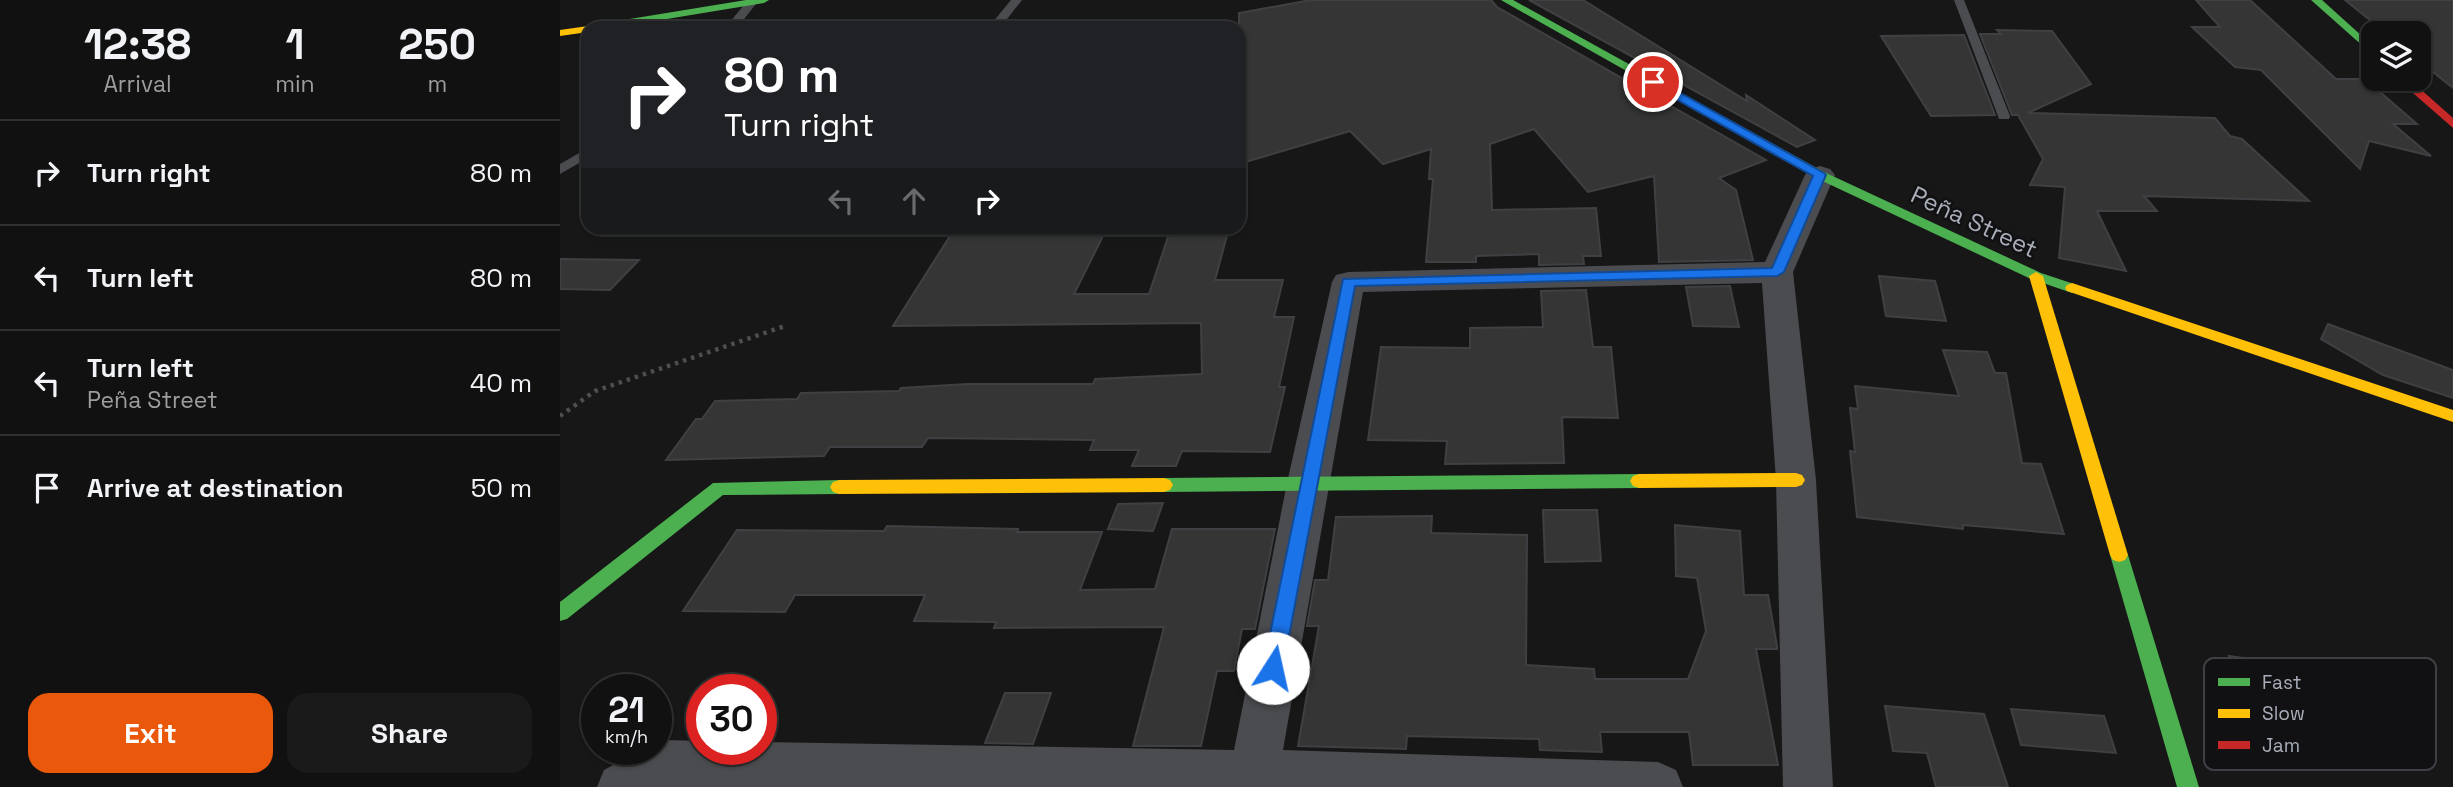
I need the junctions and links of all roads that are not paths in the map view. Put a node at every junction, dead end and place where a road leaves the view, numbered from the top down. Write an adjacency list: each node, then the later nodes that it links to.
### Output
1 (1017, 0): 8 (lane)
2 (1506, 0): 17 (street, Peña Street)
3 (1959, 0): 13 (lane)
4 (2316, 0): 11 (street)
5 (757, 1): 6 (street); 7 (lane)
6 (633, 21)
7 (738, 21)
8 (1000, 21)
9 (581, 30): 10 (street)
10 (560, 33)
11 (2361, 41)
12 (2416, 91): 14 (street)
13 (2004, 116)
14 (2453, 124)
15 (581, 156): 16 (lane)
16 (560, 170)
17 (1820, 175): 18 (street); 19 (street, Peña Street)
18 (1777, 272): 21 (street); 22 (street)
19 (2036, 276): 20 (street, Peña Street); 29 (street)
20 (2453, 416)
21 (1796, 480): 22 (street); 28 (street)
22 (1307, 483): 23 (street); 24 (street)
23 (560, 613)
24 (1254, 774): 25 (street); 26 (street)
25 (1428, 782): 27 (street)
26 (622, 787)
27 (1658, 787)
28 (1808, 787)
29 (2189, 787)

